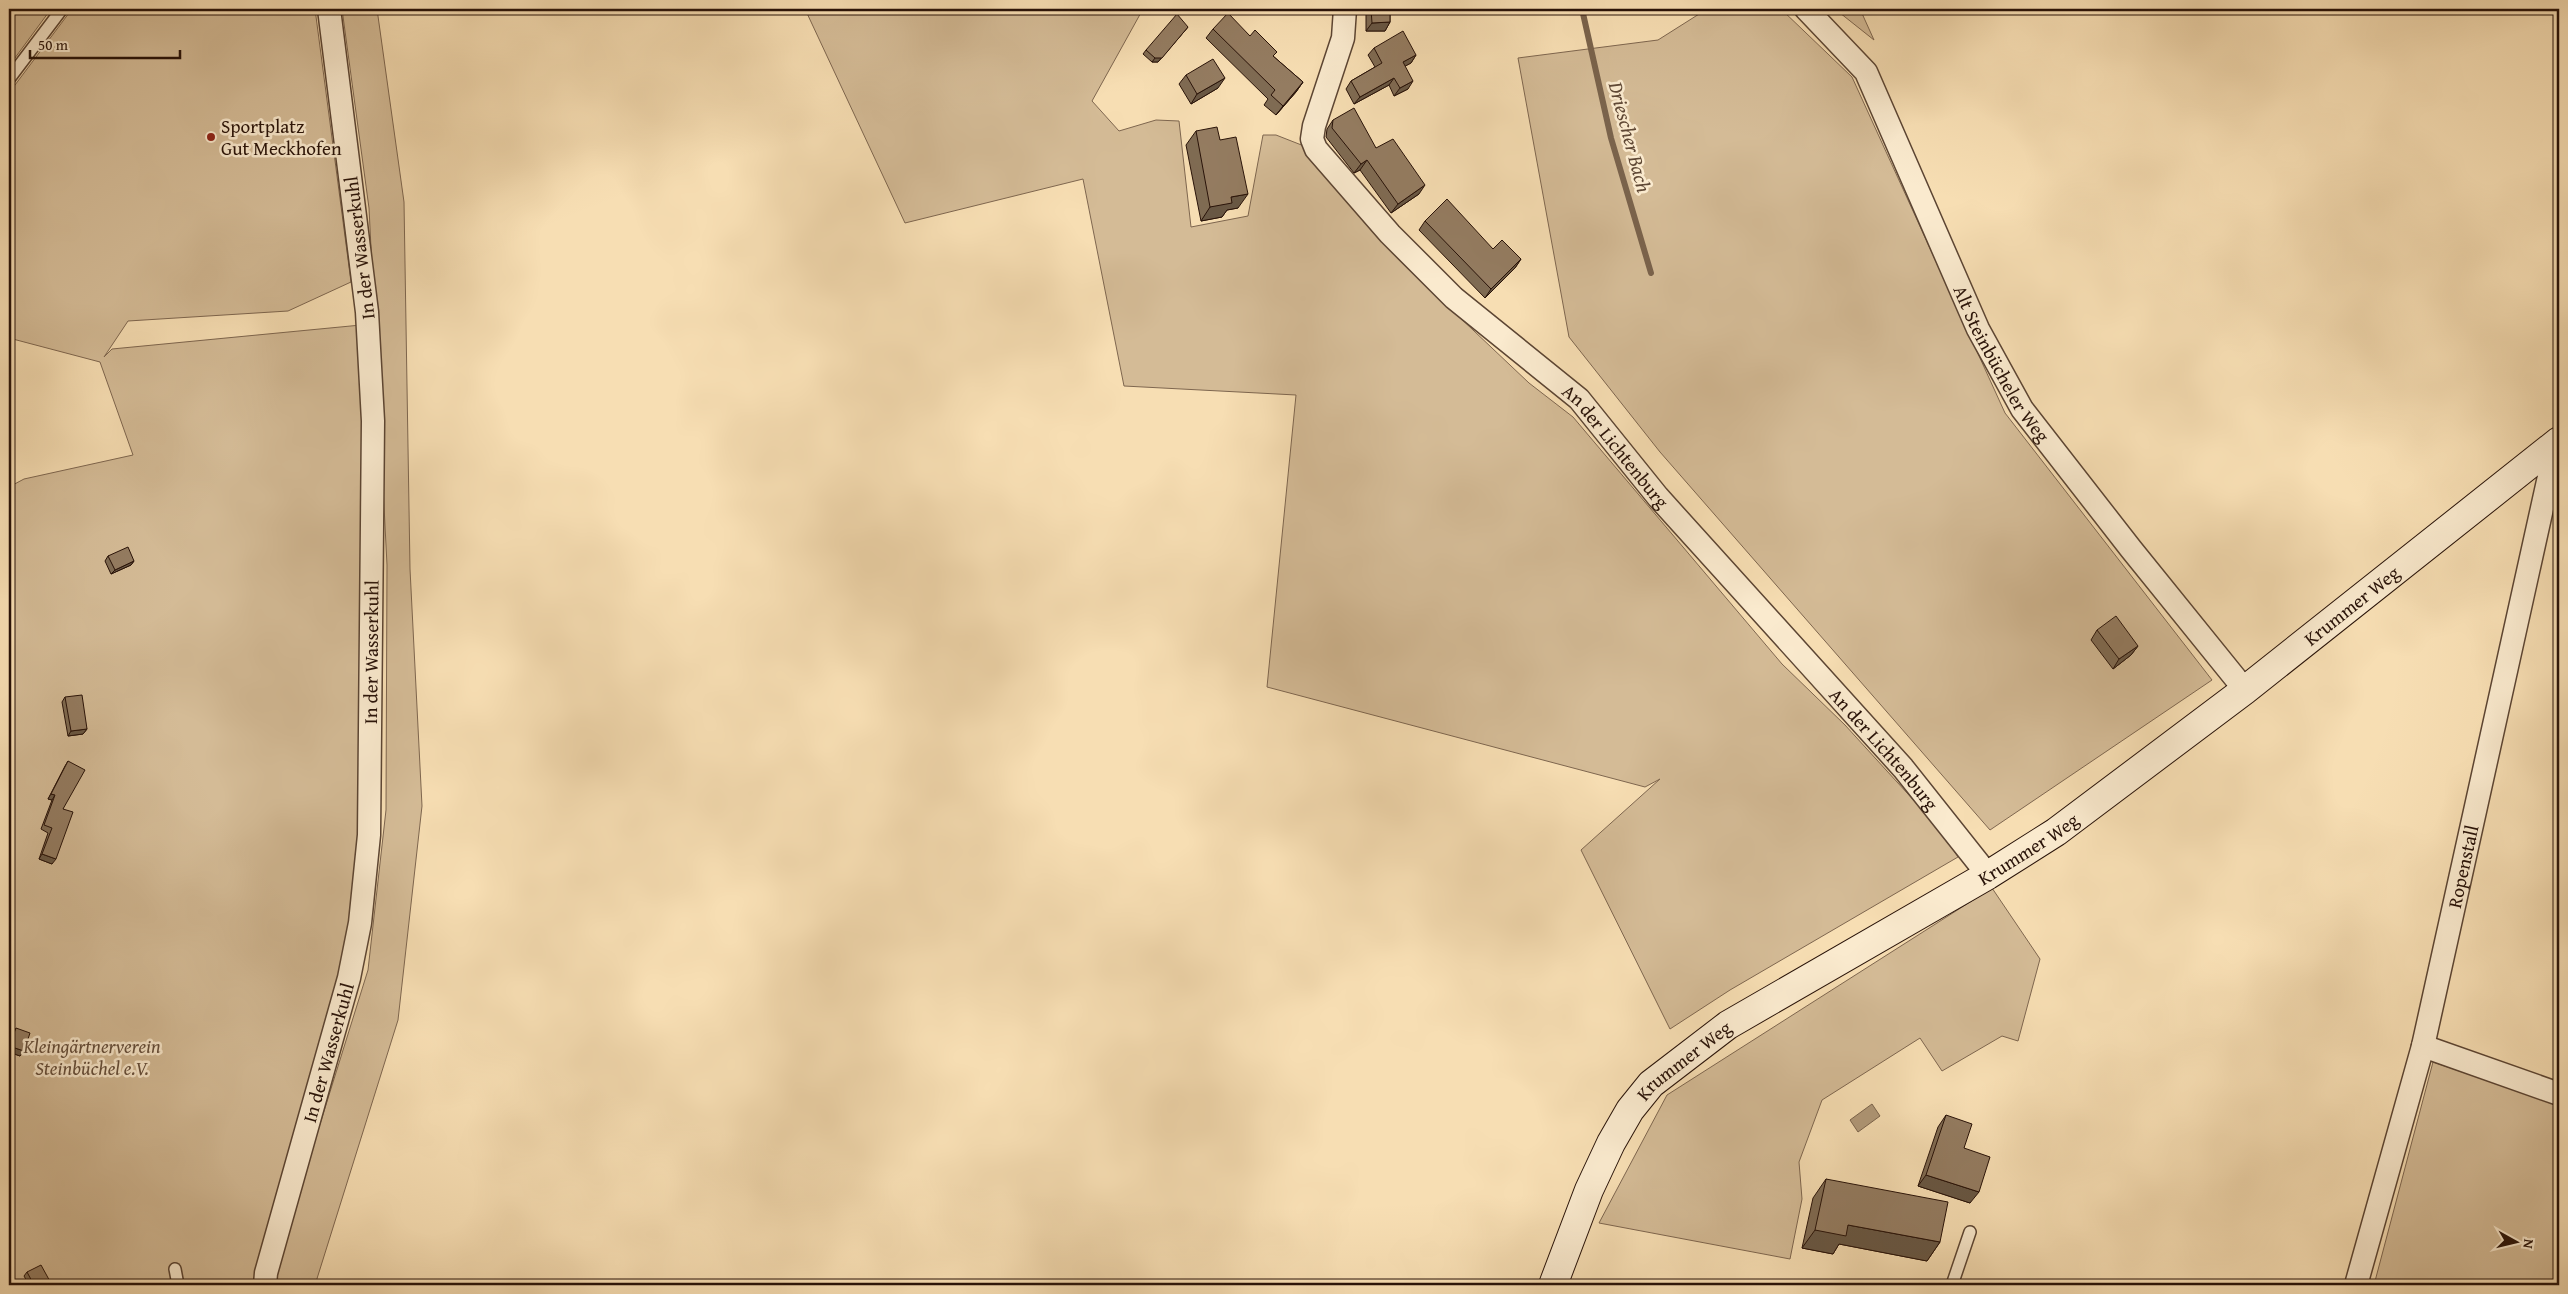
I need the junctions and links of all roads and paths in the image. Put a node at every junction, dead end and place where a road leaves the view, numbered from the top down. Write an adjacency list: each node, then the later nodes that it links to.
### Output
1 (62, 9): 5 (lane)
2 (329, 9): 14 (street, In der Wasserkuhl)
3 (1345, 9): 8 (street, An der Lichtenburg)
4 (1806, 9): 7 (street, Alt Steinbücheler Weg)
5 (9, 79)
6 (2558, 443): 7 (main road, Krummer Weg); 9 (street, Ropenstall)
7 (2245, 690): 8 (main road, Krummer Weg)
8 (1988, 875): 15 (main road, Krummer Weg)
9 (2423, 1046): 10 (street); 17 (street, Ropenstall)
10 (2559, 1094)
11 (1970, 1232): 16 (lane)
12 (174, 1270): 13 (lane)
13 (178, 1285)
14 (265, 1285)
15 (1553, 1285)
16 (1952, 1285)
17 (2356, 1285)

